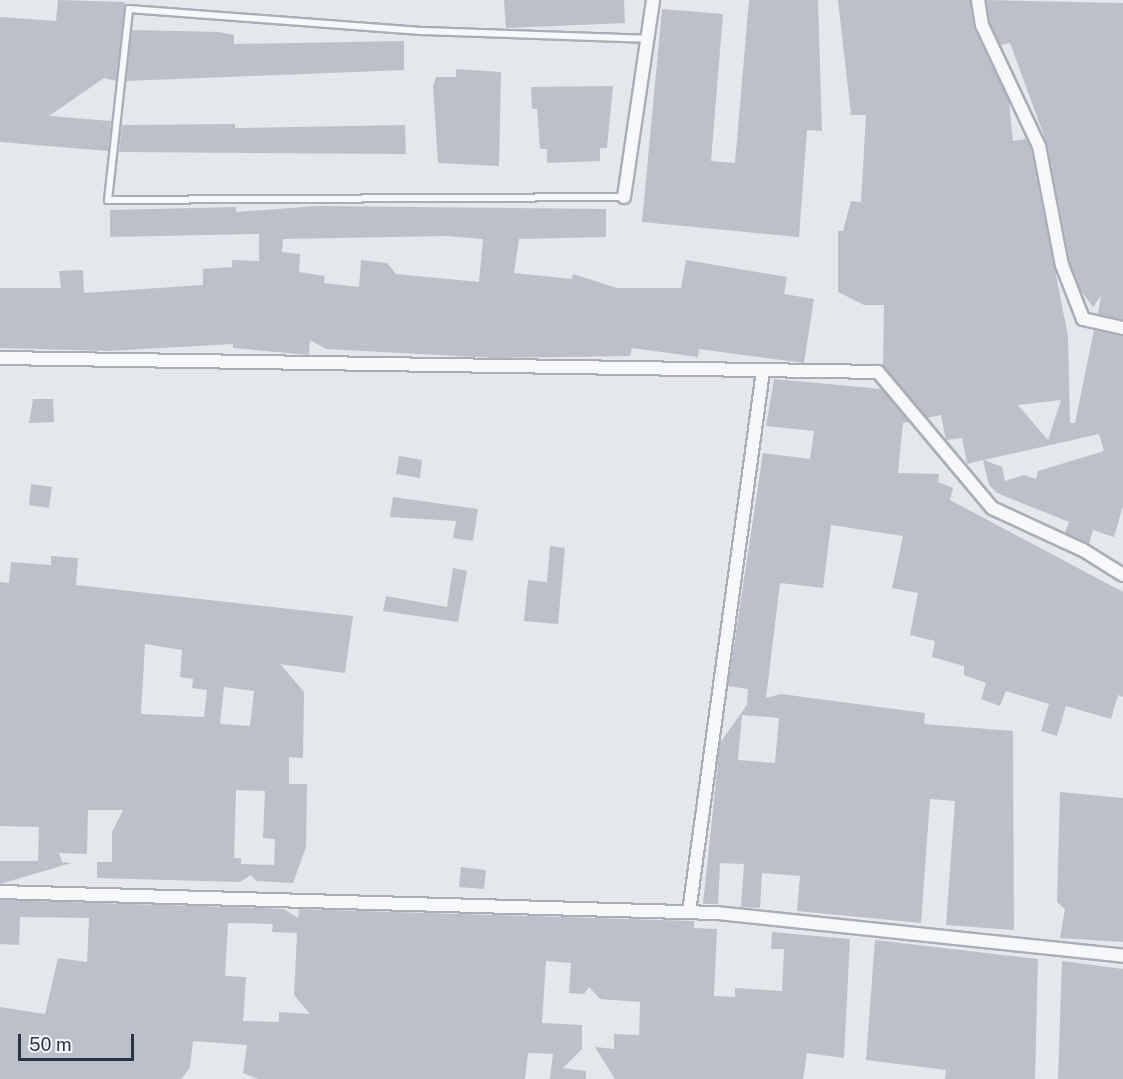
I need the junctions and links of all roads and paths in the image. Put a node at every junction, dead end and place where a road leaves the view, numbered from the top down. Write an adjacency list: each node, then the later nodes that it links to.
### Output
1 (652, 0): 3 (street)
2 (978, 0): 5 (street)
3 (648, 39): 4 (street); 4 (lane)
4 (624, 197)
5 (1123, 328)
6 (0, 358): 7 (street)
7 (763, 371): 8 (street); 10 (street)
8 (1123, 575)
9 (0, 892): 10 (street)
10 (689, 912): 11 (street)
11 (1123, 956)

